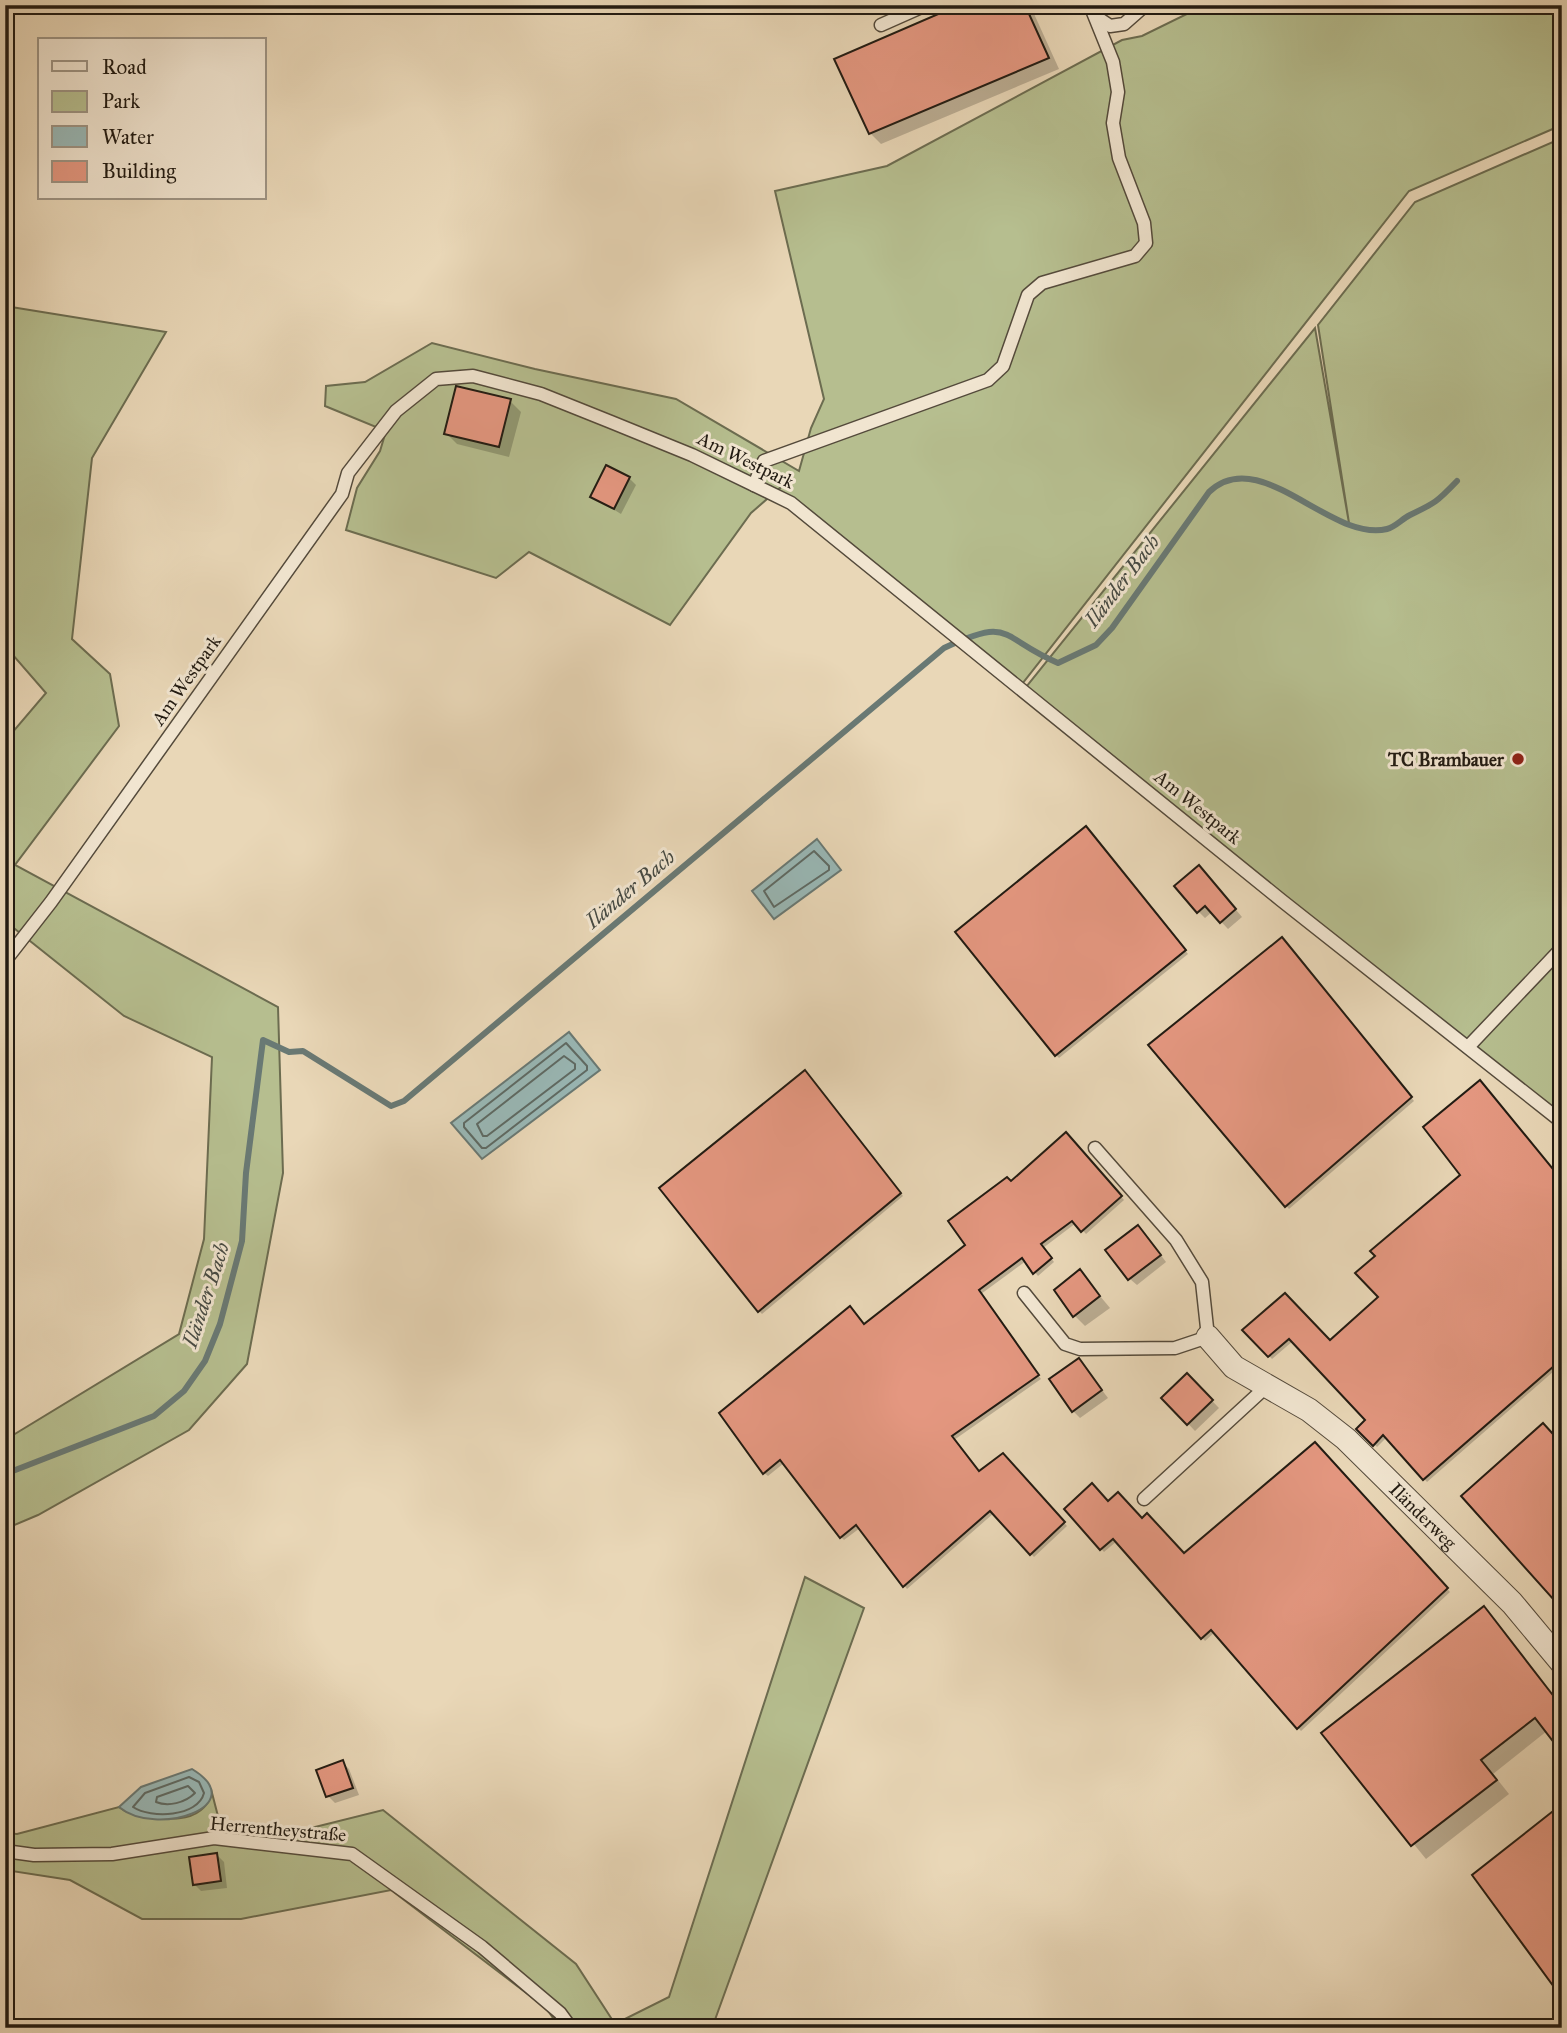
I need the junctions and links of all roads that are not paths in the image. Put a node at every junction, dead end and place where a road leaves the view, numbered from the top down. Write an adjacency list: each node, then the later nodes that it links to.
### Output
1 (926, 5): 4 (lane)
2 (1141, 5): 3 (lane)
3 (1092, 11): 5 (lane)
4 (881, 25)
5 (754, 485): 7 (lane, Am Westpark); 8 (lane, Am Westpark)
6 (1562, 948): 8 (lane)
7 (5, 961)
8 (1468, 1047): 9 (lane, Am Westpark)
9 (1562, 1122)
10 (1095, 1148): 12 (lane)
11 (1024, 1293): 12 (lane)
12 (1208, 1337): 13 (street, Iländerweg)
13 (1267, 1385): 14 (lane); 15 (street, Iländerweg)
14 (1144, 1499)
15 (1562, 1663)
16 (5, 1851): 17 (lane, Herrentheystraße)
17 (571, 2028)

